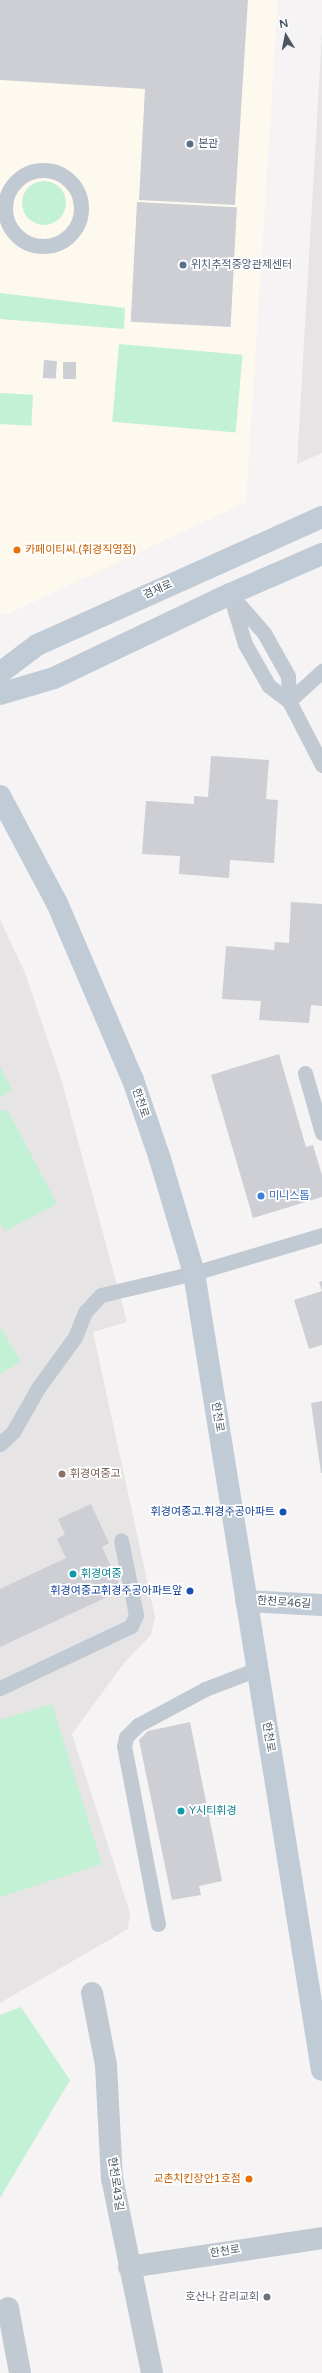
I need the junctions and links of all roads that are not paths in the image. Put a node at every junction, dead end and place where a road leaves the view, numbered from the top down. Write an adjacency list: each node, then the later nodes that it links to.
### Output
1 (4, 223): 1 (lane)
2 (322, 517): 6 (main road, 겸재로)
3 (322, 554): 4 (main road)
4 (230, 594): 7 (main road); 8 (lane); 8 (lane)
5 (322, 671): 8 (lane)
6 (0, 673)
7 (0, 694)
8 (289, 701): 9 (lane)
9 (322, 765)
10 (0, 796): 14 (main road, 한천로)
11 (305, 1074): 12 (lane)
12 (322, 1133)
13 (322, 1235): 14 (lane)
14 (194, 1273): 15 (lane); 17 (main road, 한천로)
15 (0, 1444)
16 (121, 1540): 20 (lane)
17 (246, 1601): 18 (main road, 한천로46길); 19 (main road, 한천로)
18 (322, 1605)
19 (257, 1669): 21 (lane); 23 (main road, 한천로)
20 (0, 1688)
21 (158, 1924)
22 (92, 1993): 25 (street, 한천로43길)
23 (322, 2070)
24 (322, 2238): 25 (street, 한천로)
25 (129, 2267): 28 (street, 한천로43길)
26 (8, 2308): 27 (street)
27 (20, 2373)
28 (152, 2373)

